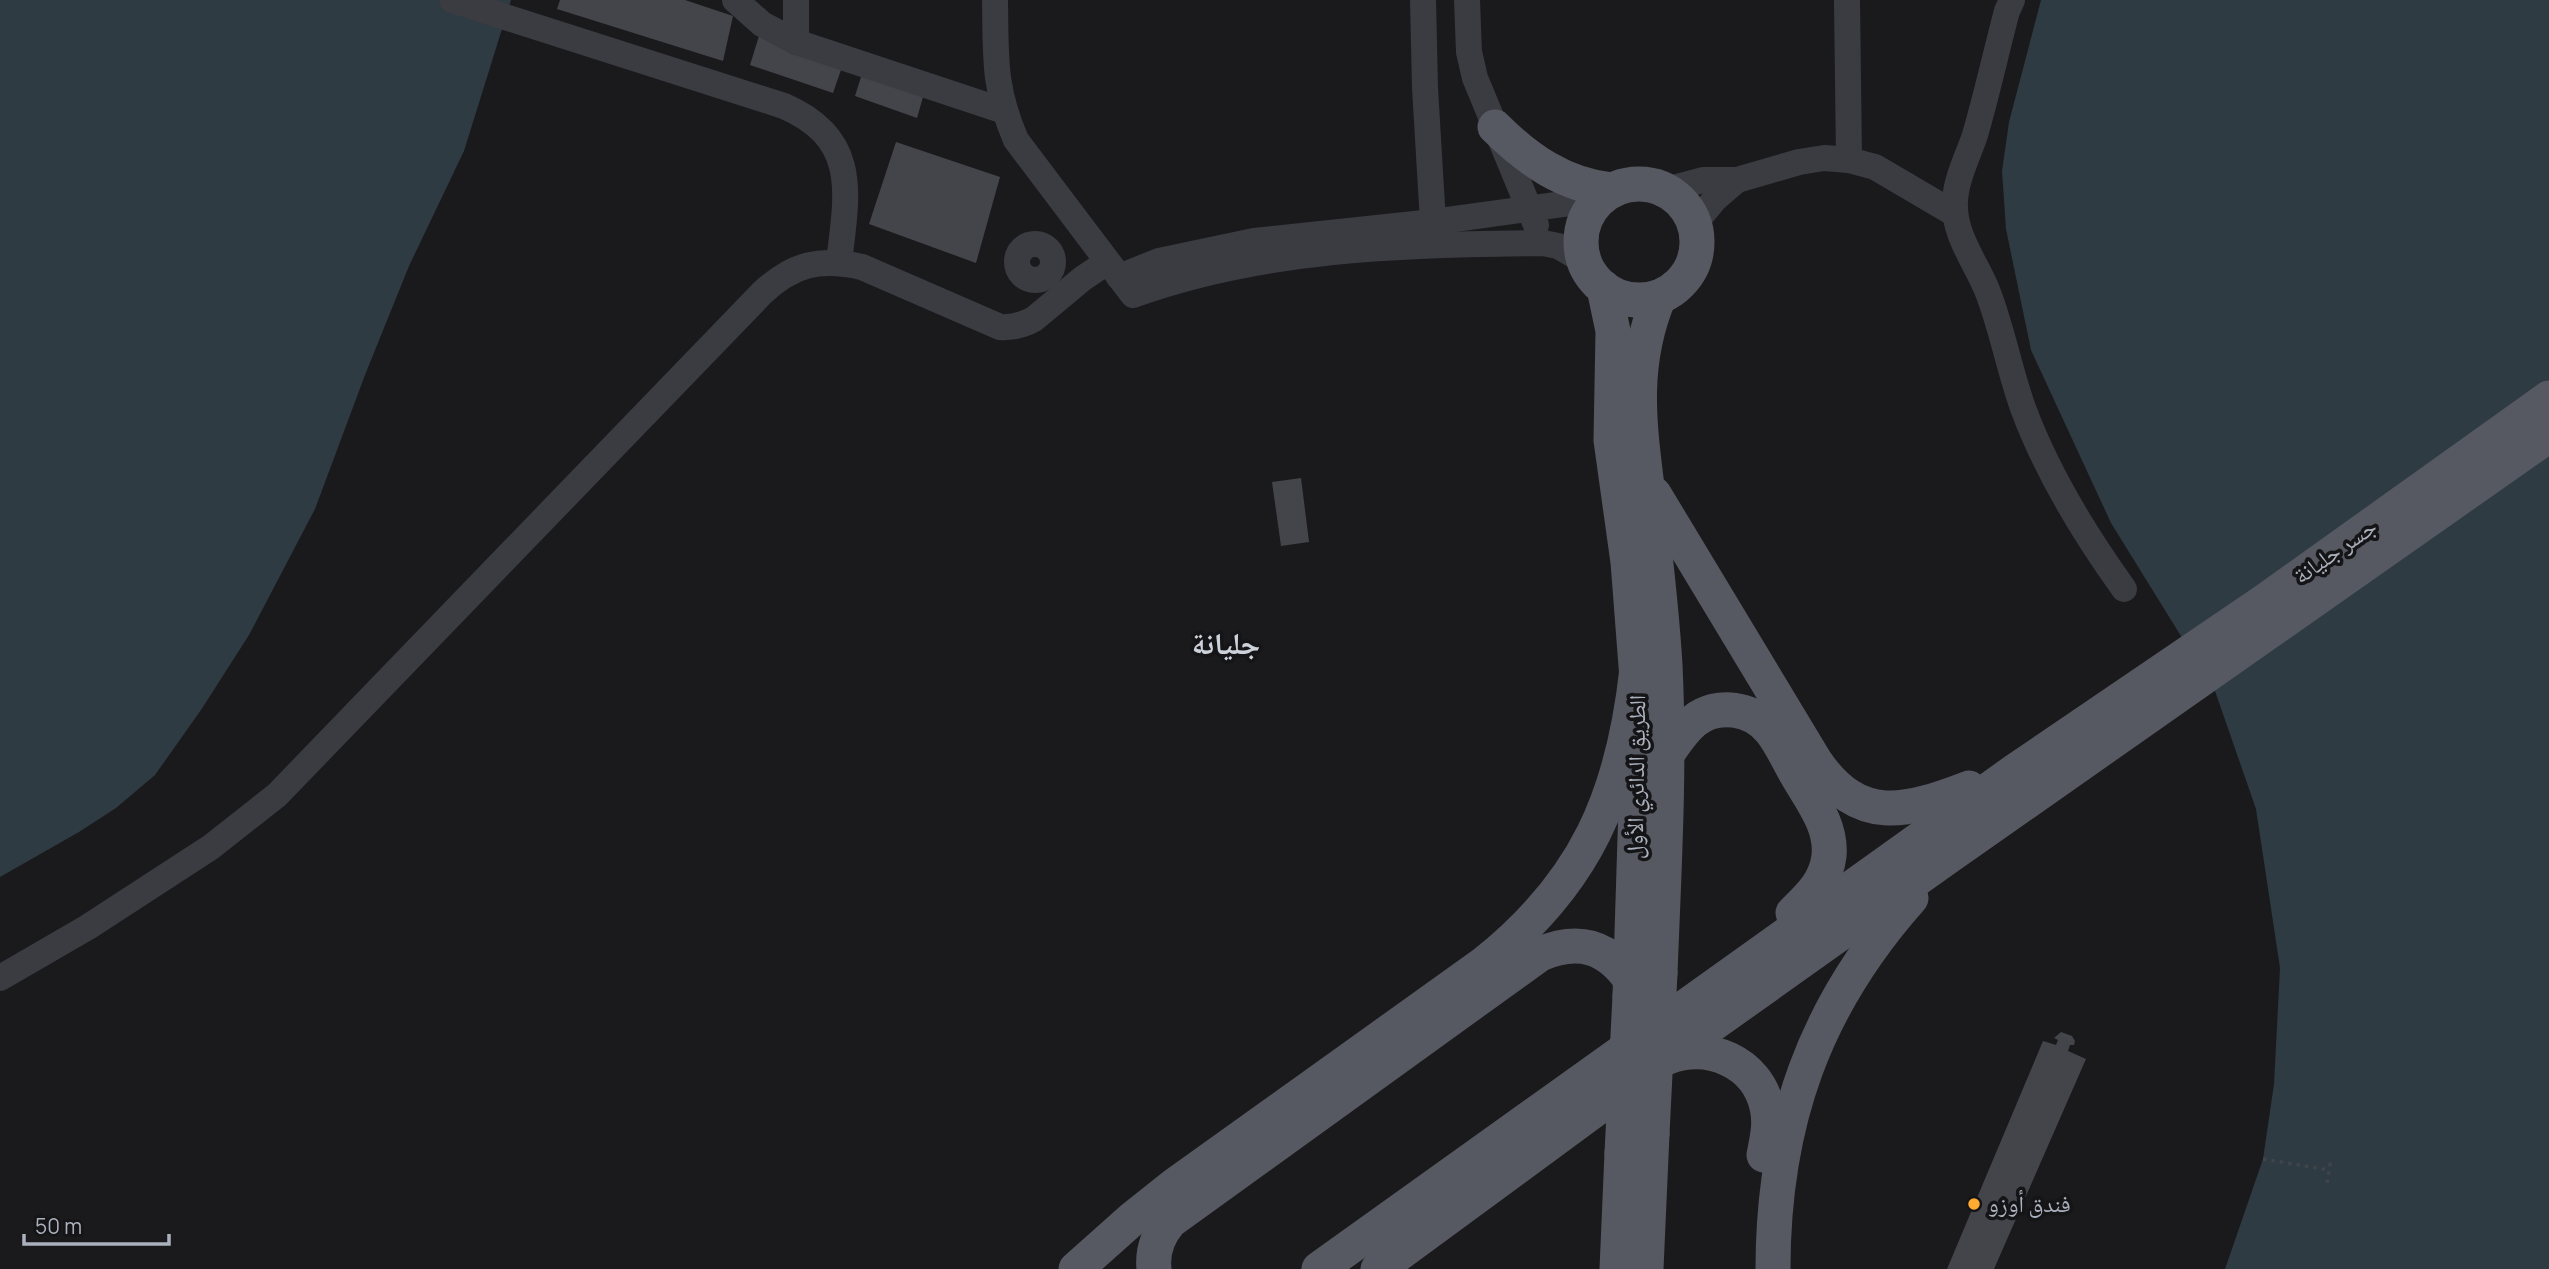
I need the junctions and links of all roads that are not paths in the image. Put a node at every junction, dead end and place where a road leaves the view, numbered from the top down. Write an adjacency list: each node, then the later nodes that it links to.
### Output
1 (452, 0): 22 (street)
2 (735, 0): 9 (street)
3 (796, 0): 9 (street)
4 (995, 0): 10 (street)
5 (1423, 0): 19 (street)
6 (1467, 0): 11 (street)
7 (1847, 0): 12 (street)
8 (2008, 4): 17 (street)
9 (796, 42): 10 (street)
10 (1004, 111): 23 (street)
11 (1495, 127): 15 (main road); 16 (street)
12 (1849, 160): 13 (street); 17 (street)
13 (1737, 180): 14 (street); 18 (street)
14 (1666, 190): 15 (main road); 18 (main road)
15 (1605, 194): 16 (street); 21 (main road)
16 (1530, 210): 19 (street); 20 (street)
17 (1955, 214): 29 (street)
18 (1695, 223): 25 (main road)
19 (1434, 233): 20 (street); 23 (street)
20 (1543, 243): 21 (street)
21 (1584, 261): 24 (main road)
22 (839, 262): 23 (street); 36 (street)
23 (1119, 278)
24 (1604, 288): 25 (main road); 30 (main road, الطريق الدائري الأول)
25 (1659, 297): 28 (main road)
26 (2549, 398): 31 (main road, جسر جليانة)
27 (2549, 435): 31 (main road, جسر جليانة)
28 (1647, 482): 32 (main road); 33 (main road)
29 (2124, 589)
30 (1637, 669): 37 (main road, الطريق الدائري الأول); 39 (main road)
31 (2127, 713): 33 (main road); 34 (main road)
32 (1667, 754): 35 (main road); 37 (main road)
33 (2015, 771): 35 (main road)
34 (1949, 856): 38 (main road); 46 (main road)
35 (1757, 955): 41 (main road)
36 (0, 978)
37 (1640, 982): 40 (main road); 43 (main road, الطريق الدائري الأول, bridge); 44 (main road, bridge)
38 (1665, 1058): 42 (main road); 45 (main road)
39 (1076, 1269)
40 (1154, 1269)
41 (1319, 1269)
42 (1378, 1269)
43 (1617, 1269)
44 (1646, 1269)
45 (1752, 1269)
46 (1773, 1269)

